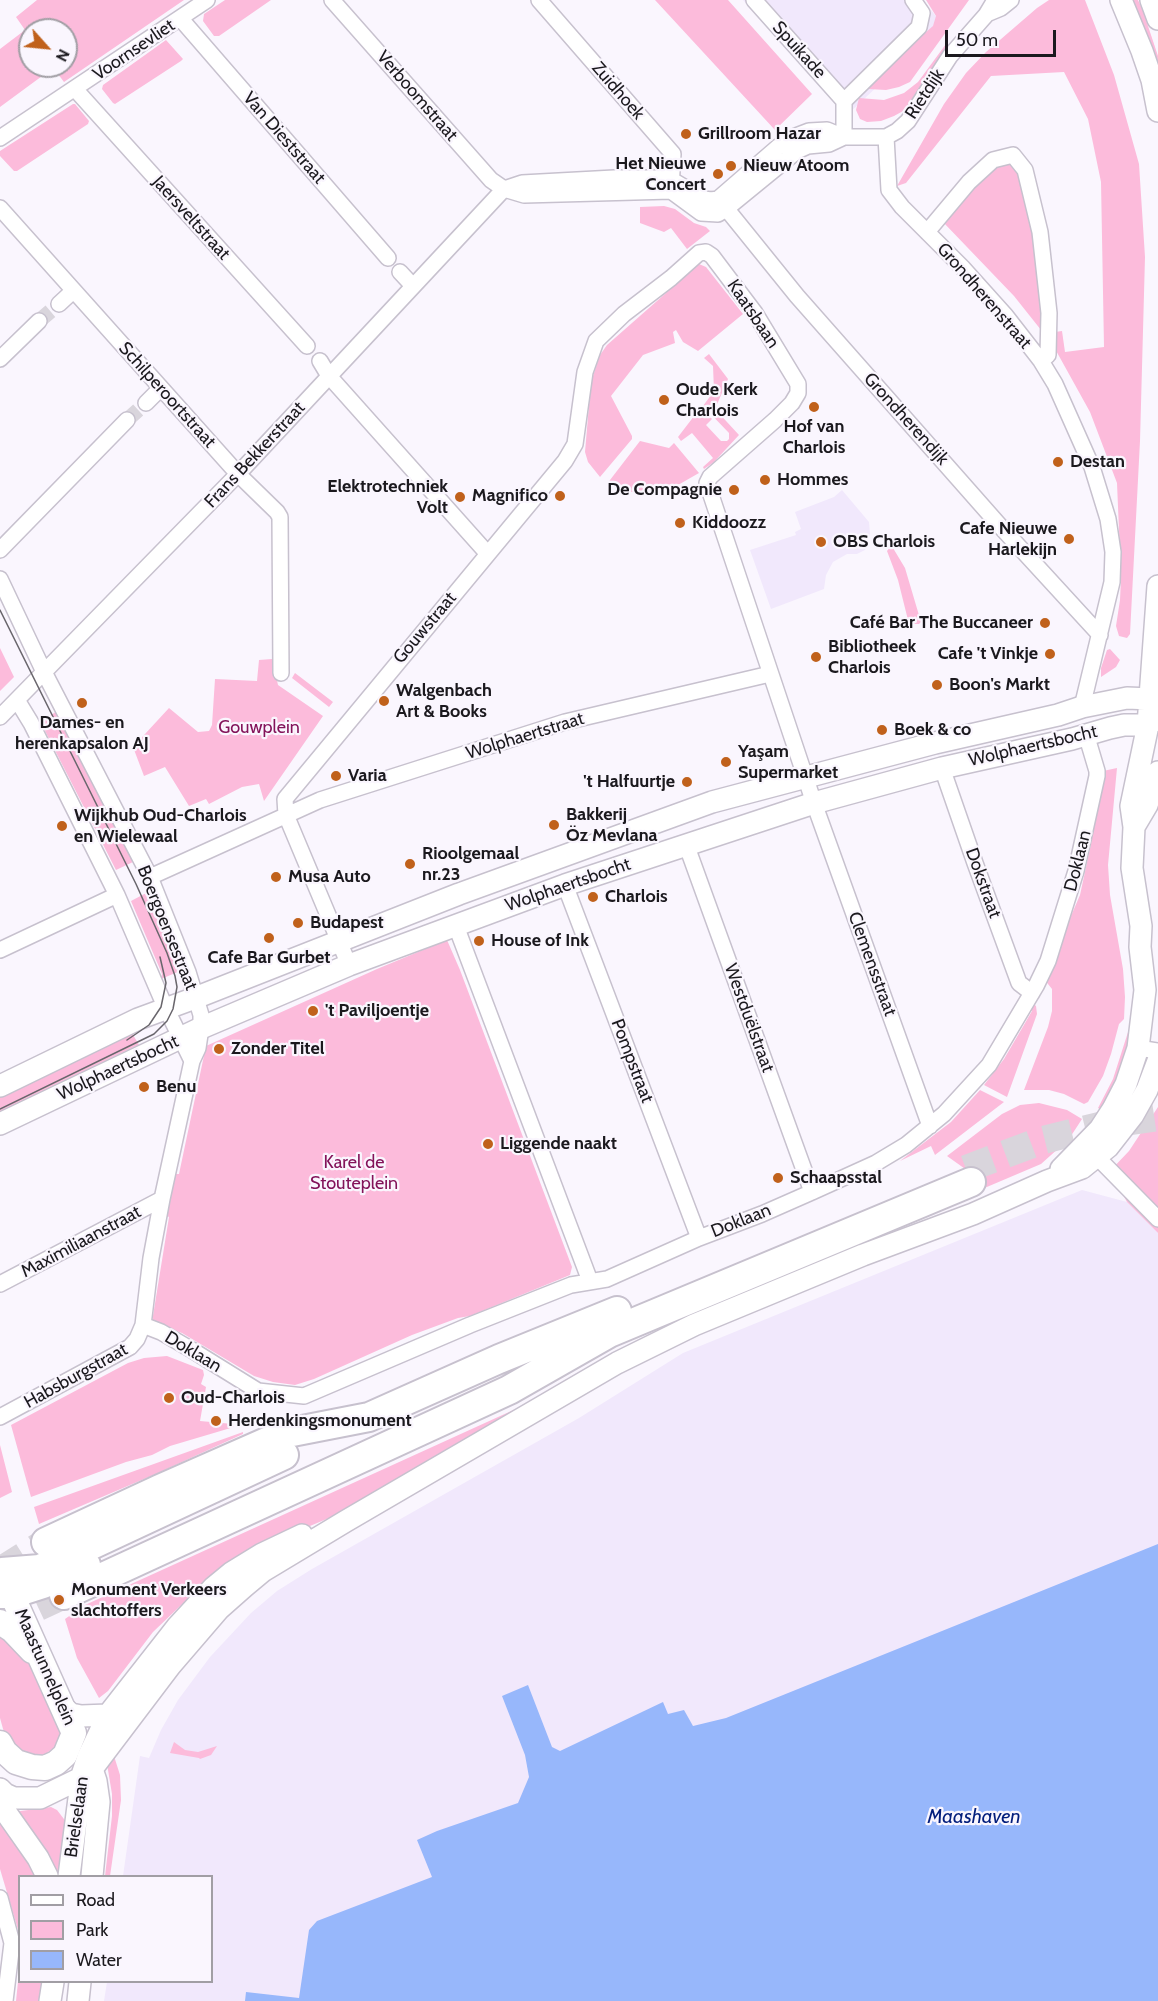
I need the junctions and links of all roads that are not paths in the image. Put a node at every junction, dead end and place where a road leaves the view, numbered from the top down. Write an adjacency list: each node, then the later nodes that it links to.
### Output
1 (207, 0): 11 (street, Voornsevliet)
2 (332, 0): 20 (street, Verboomstraat)
3 (539, 0): 19 (street, Zuidhoek)
4 (754, 0): 14 (street, Spuikade)
5 (995, 0): 10 (street, Rietdijk)
6 (1011, 0): 10 (street, Rietdijk)
7 (1121, 0): 15 (main road)
8 (1150, 0): 12 (main road)
9 (917, 5): 14 (street)
10 (986, 15): 17 (street, Rietdijk)
11 (180, 18): 13 (street, Voornsevliet); 24 (street, Van Dieststraat)
12 (1158, 19)
13 (75, 89): 18 (street, Voornsevliet); 30 (street, Jaersveltstraat)
14 (844, 100): 16 (street)
15 (1158, 111)
16 (844, 137): 17 (street); 21 (street)
17 (886, 137): 23 (street, Grondherenstraat)
18 (0, 138)
19 (671, 186): 20 (street); 21 (street)
20 (504, 189): 26 (street, Frans Bekkerstraat)
21 (722, 204): 44 (street, Grondherendijk)
22 (0, 208): 27 (street, Schilperoortstraat)
23 (927, 232): 32 (street, Grondherenstraat); 32 (street, Grondherenstraat)
24 (388, 258)
25 (400, 272): 26 (street)
26 (413, 286): 34 (street, Frans Bekkerstraat)
27 (73, 291): 28 (street); 35 (street, Schilperoortstraat)
28 (59, 304)
29 (39, 321): 31 (street)
30 (307, 346)
31 (0, 359)
32 (1041, 361): 44 (street, Grondherenstraat)
33 (320, 362): 34 (street)
34 (329, 376): 39 (street, Frans Bekkerstraat); 41 (street)
35 (161, 388): 36 (street); 39 (street, Schilperoortstraat)
36 (146, 403)
37 (127, 420): 40 (street)
38 (575, 444): 41 (street, Gouwstraat); 47 (street, Kaatsbaan)
39 (238, 474): 45 (street, Frans Bekkerstraat); 46 (street, Schilperoortstraat)
40 (0, 550)
41 (487, 554): 57 (street, Gouwstraat)
42 (0, 579): 45 (street, Boergoensestraat)
43 (1158, 586): 50 (main road)
44 (1100, 635): 49 (street, Grondherenstraat)
45 (44, 672): 48 (street, Frans Bekkerstraat); 60 (street, Boergoensestraat)
46 (281, 674)
47 (770, 674): 55 (street); 57 (street, Wolphaertstraat)
48 (17, 700): 51 (street, Frans Bekkerstraat); 62 (street, Boergoensestraat)
49 (1074, 710): 50 (main road, Wolphaertsbocht); 52 (main road); 55 (main road, Wolphaertsbocht)
50 (1154, 712): 52 (main road, Wolphaertsbocht); 58 (main road)
51 (0, 717)
52 (1079, 737): 53 (main road, Wolphaertsbocht); 69 (street, Doklaan)
53 (942, 768): 56 (main road, Wolphaertsbocht); 69 (street, Dokstraat)
54 (1158, 772): 58 (main road)
55 (807, 776): 56 (street, Clemensstraat); 65 (main road, Wolphaertsbocht)
56 (814, 802): 59 (main road, Wolphaertsbocht); 79 (street, Clemensstraat)
57 (286, 815): 60 (street, Wolphaertstraat); 65 (street)
58 (1134, 827): 64 (main road)
59 (686, 844): 61 (main road, Wolphaertsbocht); 82 (street, Westduëlstraat)
60 (150, 877): 70 (street, Boergoensestraat)
61 (565, 885): 63 (main road, Wolphaertsbocht); 85 (street, Pompstraat)
62 (117, 895): 66 (street); 71 (street, Boergoensestraat)
63 (456, 926): 67 (main road, Wolphaertsbocht); 86 (street)
64 (1141, 926): 68 (main road); 74 (main road)
65 (339, 941): 67 (street); 70 (main road, Wolphaertsbocht)
66 (0, 950)
67 (349, 965): 72 (main road, Wolphaertsbocht)
68 (1158, 969)
69 (1032, 993): 79 (street, Doklaan)
70 (195, 998): 71 (main road, Wolphaertsbocht); 72 (street, Boergoensestraat)
71 (166, 1009): 73 (street, Boergoensestraat); 77 (main road, Wolphaertsbocht)
72 (201, 1028): 73 (main road, Wolphaertsbocht); 75 (street, Boergoensestraat)
73 (180, 1039): 75 (street, Boergoensestraat); 78 (main road, Wolphaertsbocht)
74 (1148, 1050): 81 (main road)
75 (192, 1061): 83 (street, Boergoensestraat)
76 (1158, 1061): 80 (main road)
77 (0, 1086)
78 (0, 1124)
79 (930, 1126): 82 (street, Doklaan)
80 (1096, 1157): 81 (main road); 84 (street)
81 (1047, 1181): 92 (main road)
82 (812, 1191): 85 (street, Doklaan)
83 (162, 1199): 87 (street, Maximiliaanstraat); 88 (street, Boergoensestraat)
84 (1158, 1219)
85 (699, 1238): 86 (street, Doklaan)
86 (590, 1281): 88 (street, Doklaan)
87 (0, 1284)
88 (142, 1325): 90 (street, Habsburgstraat)
89 (609, 1333): 91 (highway, Doklaan); 94 (highway); 95 (highway, Doklaan)
90 (0, 1417)
91 (369, 1417): 93 (highway, Doklaan); 94 (highway)
92 (346, 1521): 99 (main road); 102 (main road)
93 (46, 1542)
94 (3, 1580): 97 (main road, Maastunnelplein)
95 (64, 1595)
96 (0, 1622): 97 (main road)
97 (44, 1664): 98 (main road, Maastunnelplein)
98 (64, 1708): 99 (main road); 100 (main road, Maastunnelplein)
99 (108, 1715): 102 (main road)
100 (74, 1733): 101 (main road, Maastunnelplein); 102 (main road, Brielselaan)
101 (0, 1743)
102 (87, 1768): 104 (main road); 106 (main road, Brielselaan); 109 (main road, Brielselaan)
103 (0, 1789): 104 (main road)
104 (40, 1798): 106 (main road)
105 (0, 1804): 107 (main road, Brielselaan)
106 (78, 1816): 108 (main road, Brielselaan)
107 (46, 1875)
108 (69, 1875)
109 (92, 1875)
110 (0, 1900): 113 (street)
111 (53, 1983): 114 (main road)
112 (80, 1983): 115 (main road)
113 (5, 2001)
114 (50, 2001)
115 (78, 2001)

